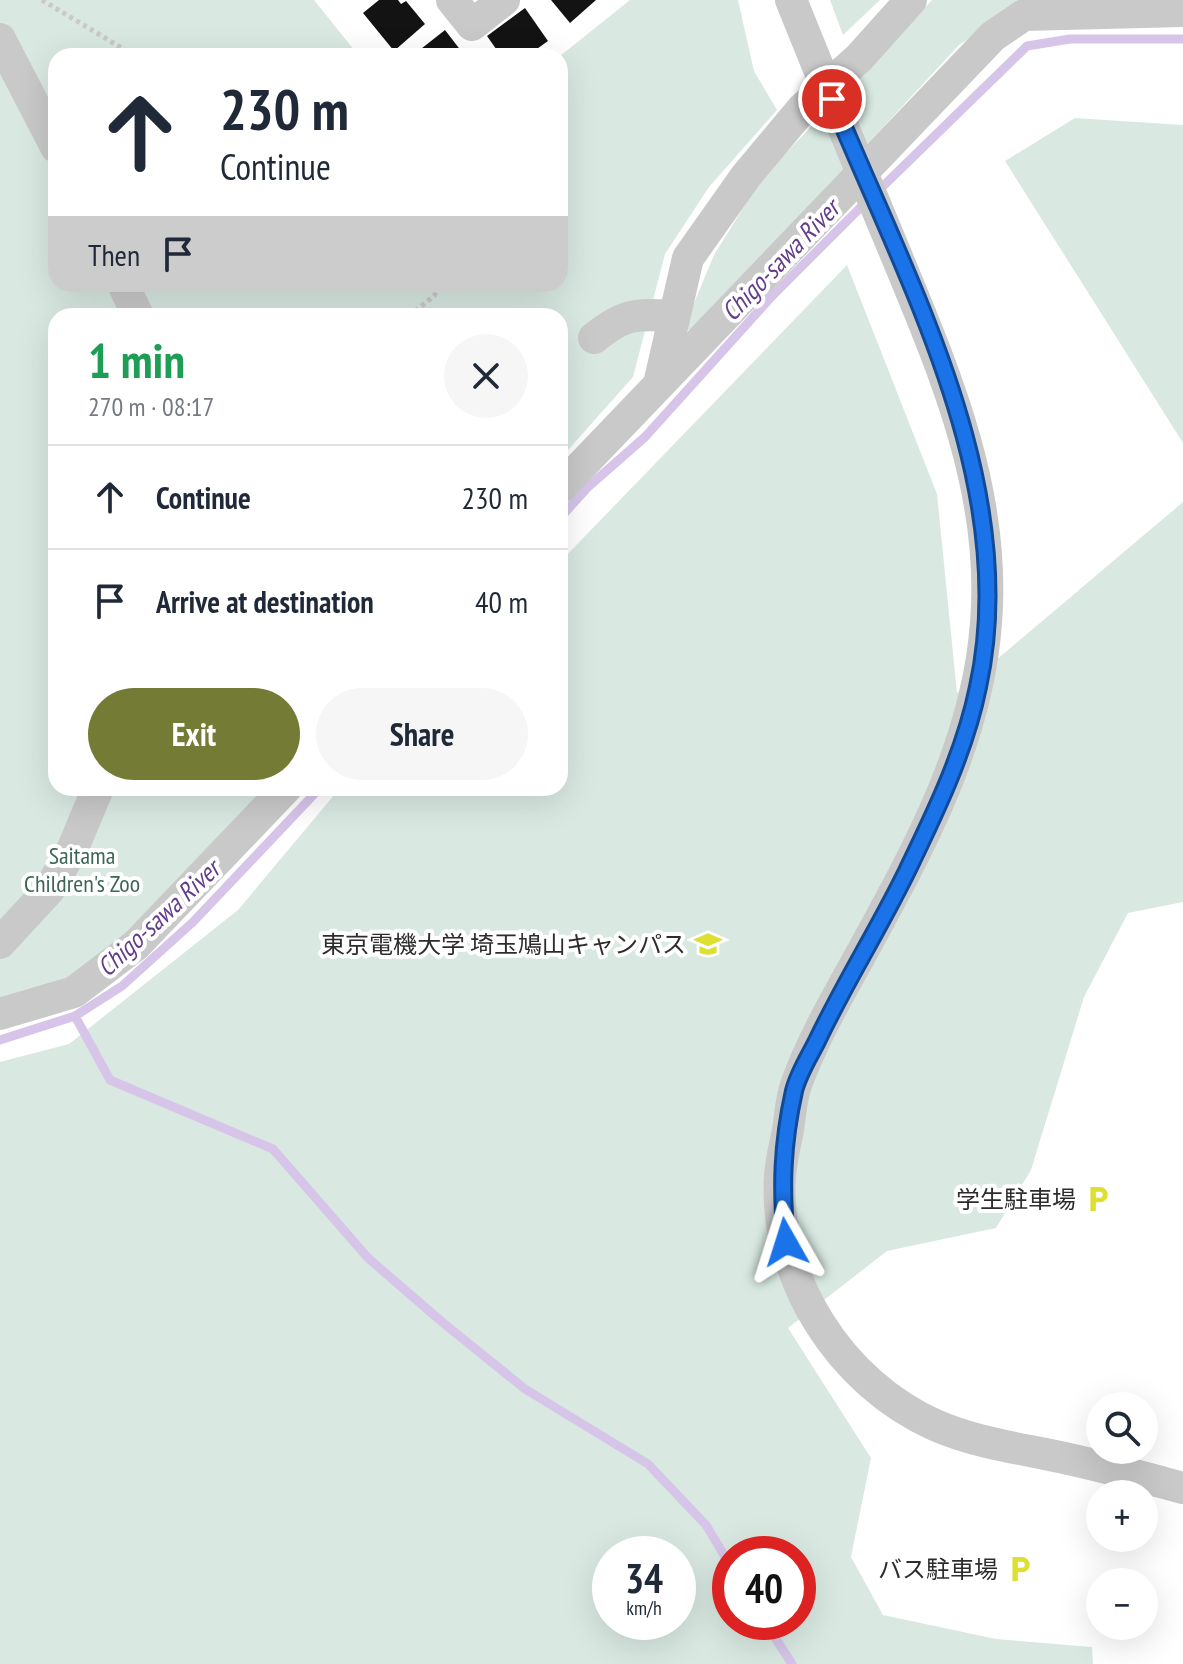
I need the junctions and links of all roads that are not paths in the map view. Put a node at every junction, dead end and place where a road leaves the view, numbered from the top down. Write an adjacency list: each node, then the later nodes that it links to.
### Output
1 (452, 0): 2 (street)
2 (504, 0)
3 (911, 0): 8 (street)
4 (794, 9): 16 (street)
5 (1183, 11): 10 (street)
6 (0, 39): 7 (street)
7 (48, 132)
8 (674, 316): 9 (street); 10 (street)
9 (594, 338)
10 (659, 384): 11 (street)
11 (568, 480)
12 (95, 796): 14 (street)
13 (278, 796): 15 (street)
14 (0, 943)
15 (0, 1014)
16 (1183, 1488)

